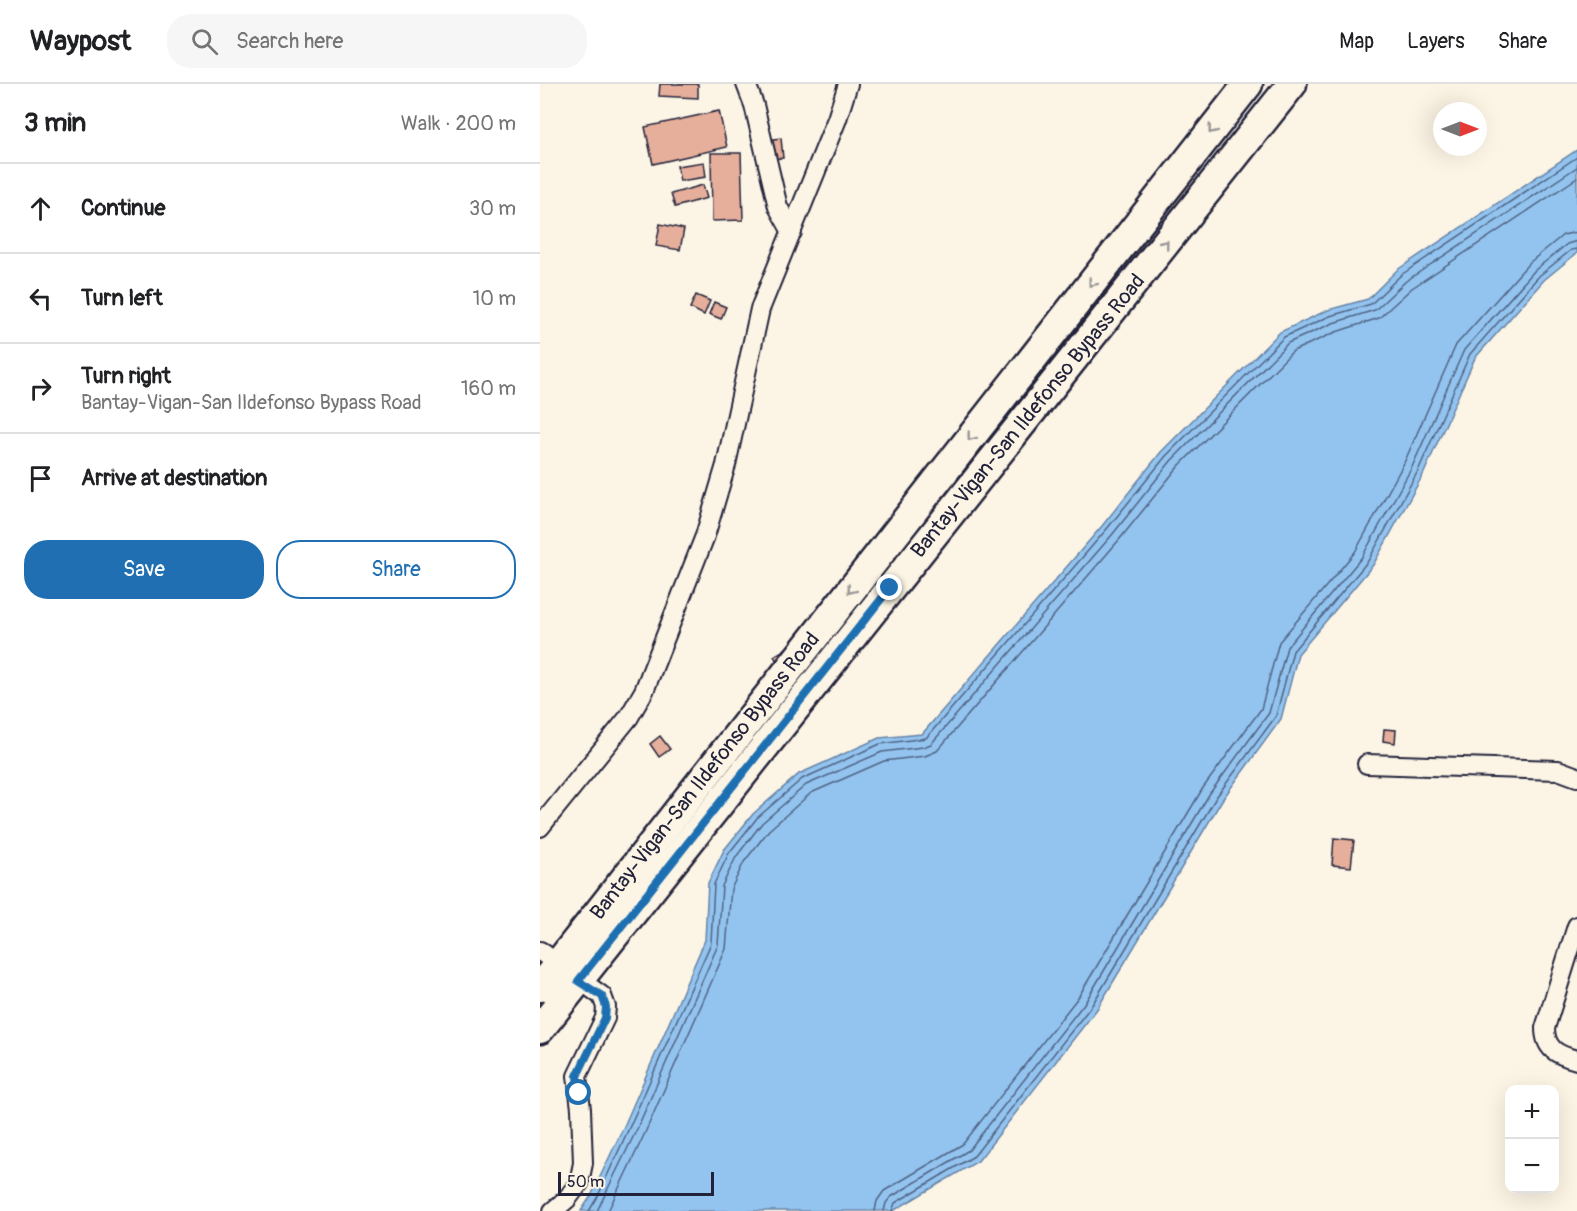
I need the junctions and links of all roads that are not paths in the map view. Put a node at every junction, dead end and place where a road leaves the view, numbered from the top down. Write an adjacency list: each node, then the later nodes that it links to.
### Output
1 (848, 84): 5 (street)
2 (1248, 84): 10 (main road, Bantay-Vigan-San Ildefonso Bypass Road, one-way to 10)
3 (1292, 84): 10 (main road, Bantay-Vigan-San Ildefonso Bypass Road, one-way to 3)
4 (754, 86): 5 (street)
5 (792, 232): 8 (street)
6 (1367, 764): 7 (street)
7 (1577, 777)
8 (540, 827)
9 (1577, 926): 12 (street)
10 (554, 971): 11 (main road, Bantay-Vigan-San Ildefonso Bypass Road); 13 (street)
11 (540, 1029)
12 (1577, 1060)
13 (553, 1211)

